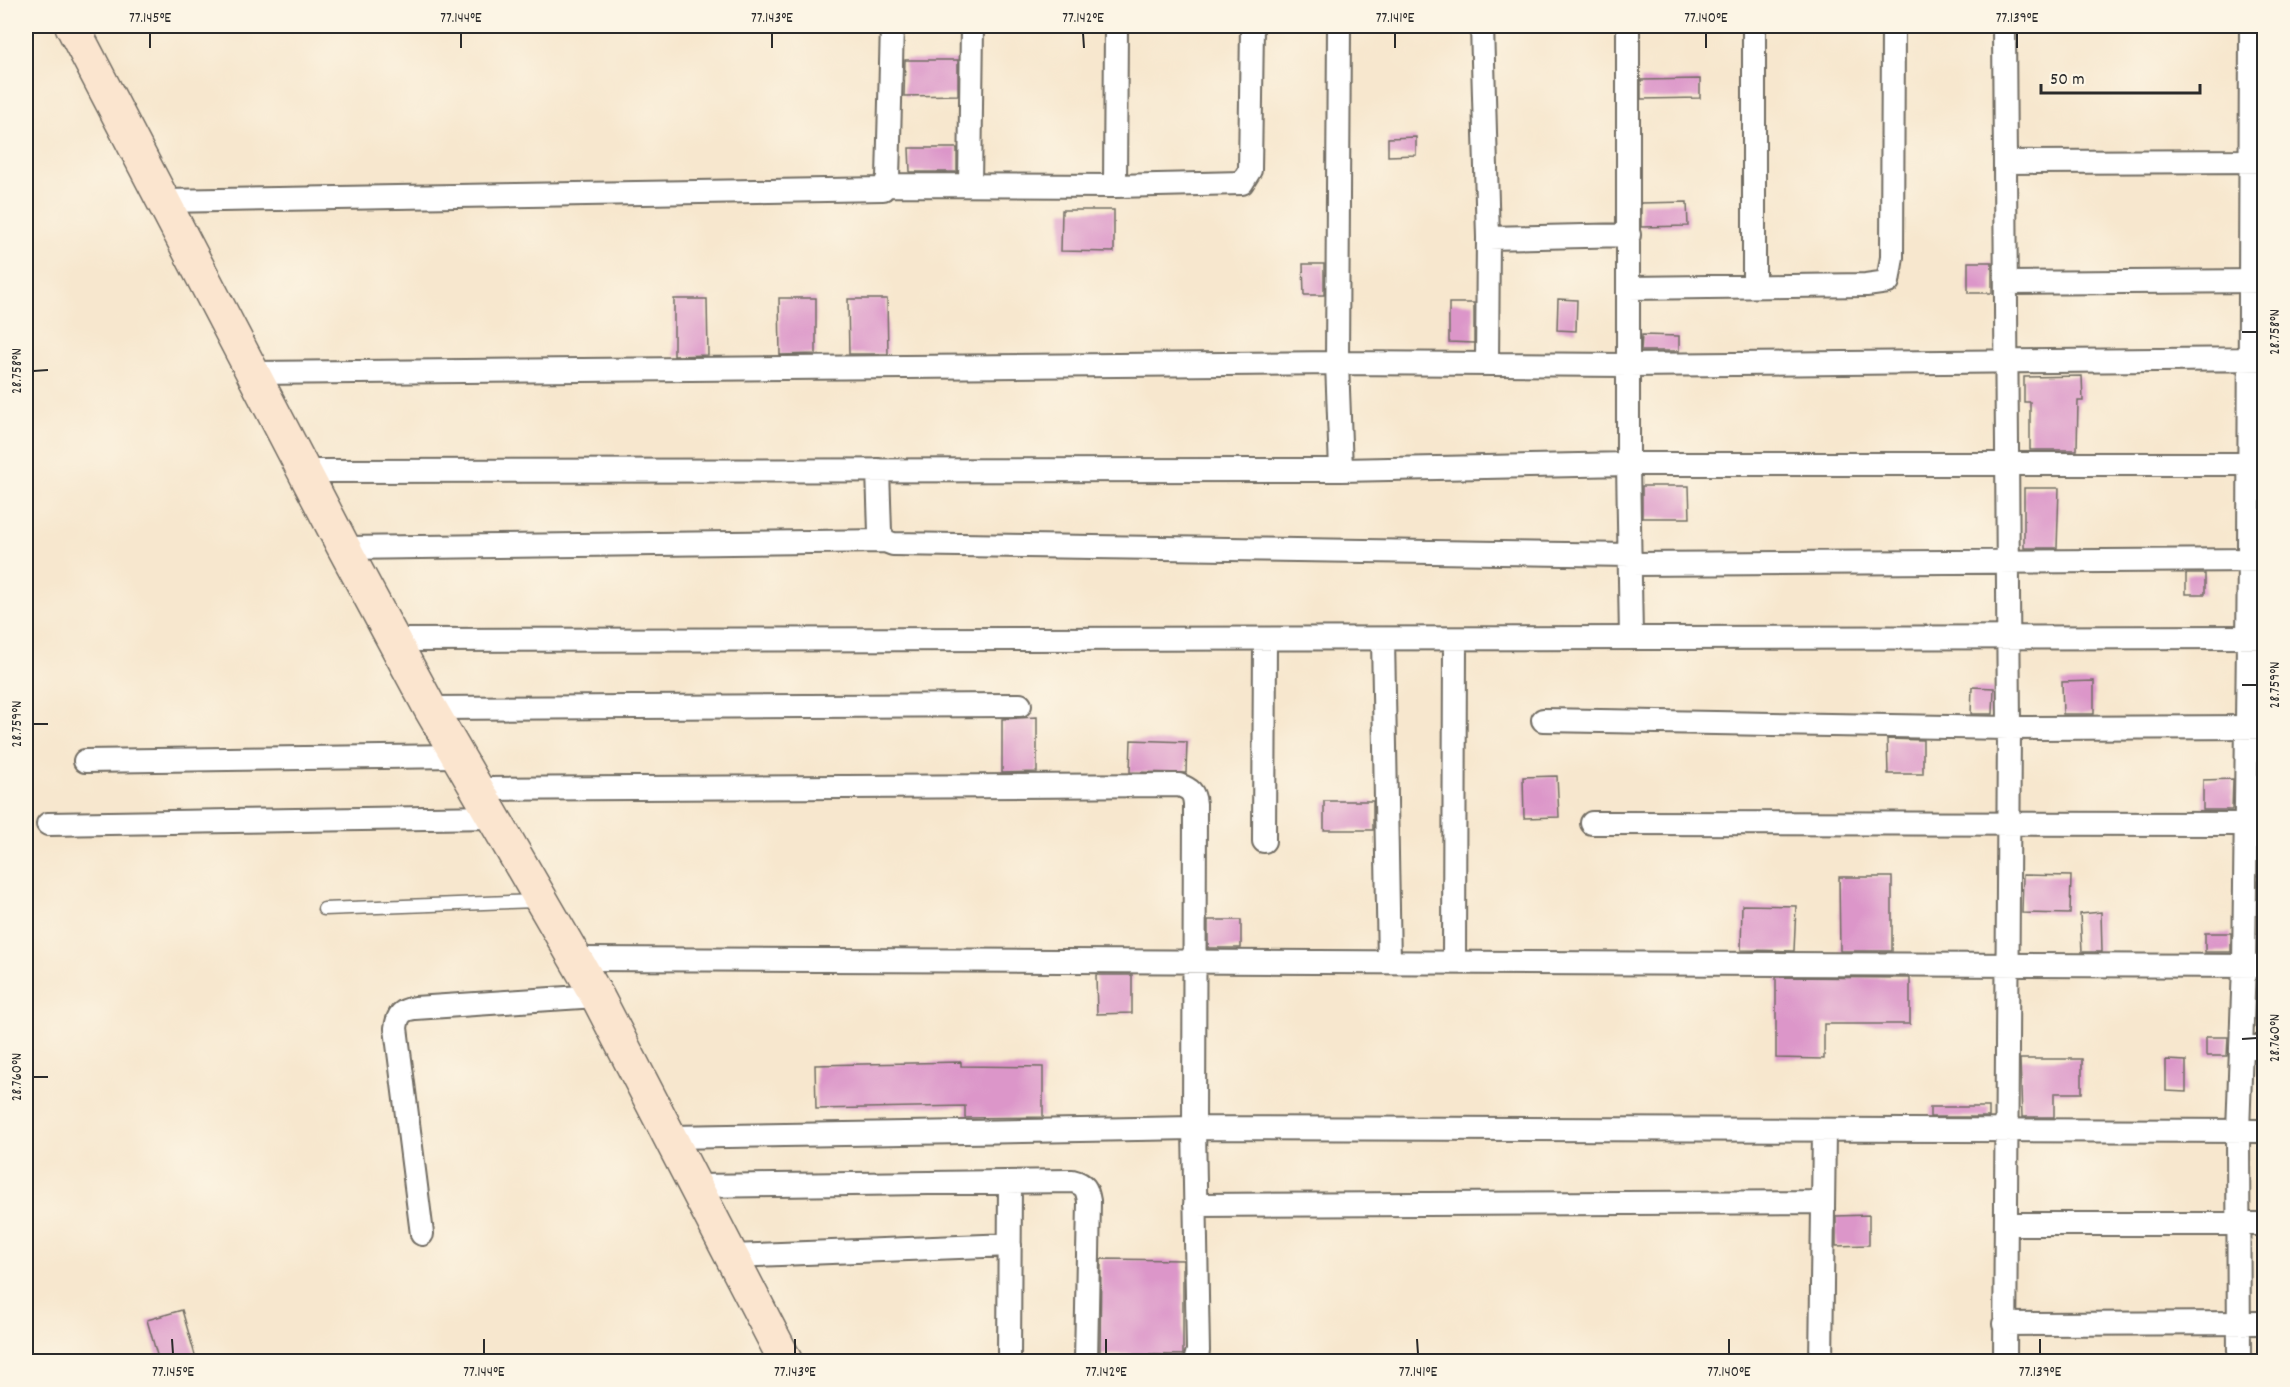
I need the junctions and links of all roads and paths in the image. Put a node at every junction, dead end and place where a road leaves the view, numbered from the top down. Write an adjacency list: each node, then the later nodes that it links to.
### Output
1 (72, 26): 18 (street)
2 (891, 26): 15 (street)
3 (972, 26): 16 (street)
4 (1116, 26): 17 (street)
5 (1252, 26): 17 (street)
6 (1339, 26): 27 (street)
7 (1482, 26): 20 (street)
8 (1628, 26): 19 (street)
9 (1754, 26): 23 (street)
10 (1893, 26): 23 (street)
11 (2004, 26): 14 (street)
12 (2251, 26): 13 (street)
13 (2257, 161): 14 (street); 21 (street)
14 (2005, 162): 22 (street)
15 (887, 185): 16 (street); 18 (street)
16 (970, 185): 17 (street)
17 (1115, 186)
18 (164, 201): 30 (street)
19 (1629, 236): 20 (street); 24 (street)
20 (1488, 238): 28 (street)
21 (2256, 281): 22 (street); 25 (street)
22 (2006, 283): 26 (street)
23 (1754, 286): 24 (street)
24 (1629, 288): 29 (street)
25 (2257, 359): 26 (street); 33 (street)
26 (2007, 360): 29 (street); 31 (street)
27 (1337, 363): 28 (street); 30 (street); 35 (street)
28 (1487, 364): 29 (street)
29 (1629, 365): 32 (street)
30 (252, 373): 36 (street)
31 (2007, 462): 32 (street); 33 (street); 41 (street)
32 (1628, 464): 35 (street); 39 (street)
33 (2257, 464): 40 (street)
34 (878, 470): 35 (street); 36 (street); 37 (street)
35 (1341, 470)
36 (305, 471): 38 (street)
37 (885, 541): 38 (street); 39 (street)
38 (344, 548): 47 (street)
39 (1630, 560): 41 (street); 43 (street)
40 (2257, 560): 41 (street); 42 (street)
41 (2008, 562): 44 (street)
42 (2256, 637): 44 (street); 52 (street)
43 (1631, 638): 44 (street); 46 (street)
44 (2009, 638): 53 (street)
45 (1383, 639): 46 (street); 48 (street); 67 (street)
46 (1455, 639): 68 (street)
47 (395, 640): 48 (street); 50 (street)
48 (1265, 640): 62 (street)
49 (1020, 705): 50 (street)
50 (430, 708): 54 (street)
51 (1543, 720): 53 (street)
52 (2256, 727): 53 (street); 61 (street)
53 (2009, 728): 60 (street)
54 (458, 756): 55 (street); 56 (street)
55 (85, 761)
56 (477, 789): 57 (street); 66 (street)
57 (494, 817): 59 (street); 63 (street)
58 (1592, 823): 60 (street)
59 (48, 824)
60 (2007, 824): 61 (street); 69 (street)
61 (2255, 824): 70 (street)
62 (1264, 841)
63 (542, 901): 64 (lane); 65 (street)
64 (324, 909)
65 (575, 958): 66 (street); 71 (street)
66 (1195, 962): 67 (street); 74 (street)
67 (1389, 962): 68 (street)
68 (1454, 962): 69 (street)
69 (2007, 965): 70 (street); 75 (street)
70 (2254, 966): 72 (street)
71 (597, 996): 79 (street); 87 (street)
72 (2241, 1047): 73 (street); 77 (street)
73 (2265, 1047)
74 (1194, 1128): 76 (street); 79 (street); 83 (street)
75 (2008, 1130): 76 (street); 77 (street); 84 (street)
76 (1824, 1131): 82 (street)
77 (2238, 1131): 78 (street); 85 (street)
78 (2265, 1131)
79 (671, 1137): 81 (street)
80 (1010, 1182): 81 (street); 88 (street); 95 (street)
81 (697, 1186): 89 (street)
82 (1823, 1202): 83 (street); 97 (street)
83 (1195, 1205): 96 (street)
84 (2006, 1224): 85 (street); 91 (street)
85 (2239, 1224): 86 (street); 92 (street)
86 (2265, 1224)
87 (422, 1234)
88 (1010, 1245): 89 (street); 94 (street)
89 (732, 1256): 93 (street)
90 (2265, 1323): 92 (street)
91 (2004, 1324): 92 (street); 98 (street)
92 (2239, 1324): 99 (street)
93 (786, 1362)
94 (1010, 1362)
95 (1086, 1362)
96 (1195, 1362)
97 (1821, 1362)
98 (2005, 1362)
99 (2239, 1362)

